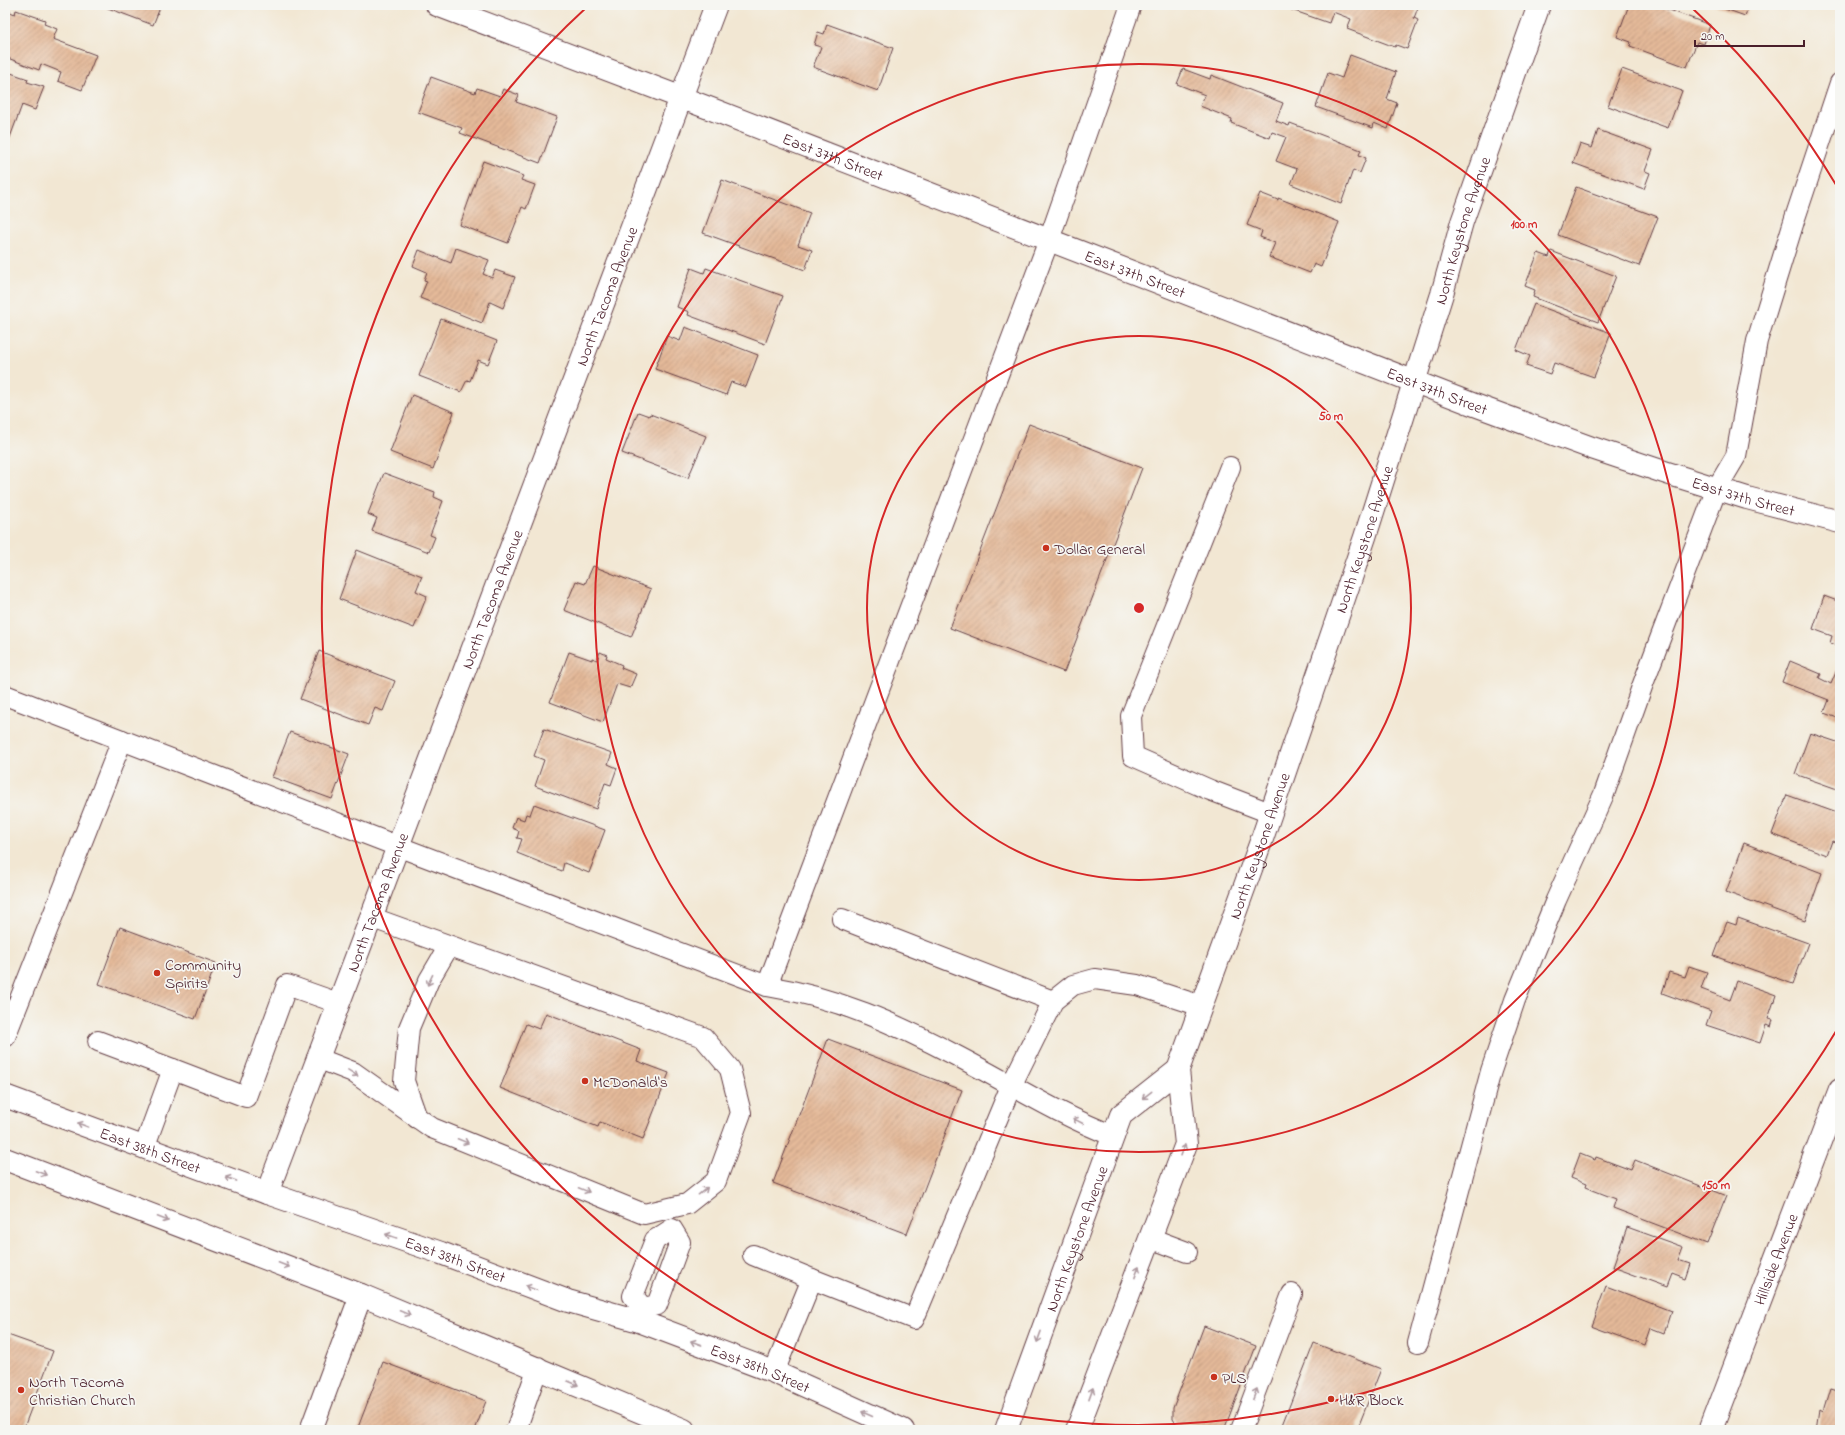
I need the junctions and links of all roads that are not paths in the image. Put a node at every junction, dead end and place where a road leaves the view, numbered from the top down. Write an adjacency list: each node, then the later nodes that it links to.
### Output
1 (437, 5): 6 (main road, East 37th Street)
2 (716, 5): 6 (main road, North Tacoma Avenue)
3 (1131, 5): 7 (lane)
4 (1539, 5): 8 (main road, North Keystone Avenue)
5 (1840, 83): 10 (lane)
6 (681, 97): 7 (main road, East 37th Street); 15 (main road, North Tacoma Avenue)
7 (1049, 240): 8 (main road, East 37th Street); 19 (lane)
8 (1414, 383): 10 (main road, East 37th Street); 14 (main road, North Keystone Avenue)
9 (1230, 467): 14 (lane)
10 (1717, 488): 11 (main road, East 37th Street); 44 (lane)
11 (1840, 522)
12 (5, 695): 13 (lane)
13 (122, 740): 15 (lane); 23 (lane)
14 (1270, 813): 22 (main road, North Keystone Avenue)
15 (397, 846): 16 (main road, North Tacoma Avenue); 19 (lane)
16 (370, 917): 18 (lane); 21 (main road, North Tacoma Avenue)
17 (842, 919): 20 (lane)
18 (448, 946): 31 (lane, one-way to 31); 36 (lane, one-way to 18)
19 (767, 986): 28 (lane)
20 (1053, 1001): 22 (lane); 28 (lane)
21 (338, 1003): 25 (main road, North Tacoma Avenue); 26 (lane)
22 (1201, 1006): 27 (main road, North Keystone Avenue)
23 (5, 1037)
24 (98, 1041): 26 (lane)
25 (317, 1058): 31 (lane, one-way to 31); 35 (main road, North Tacoma Avenue)
26 (173, 1069): 33 (lane)
27 (1178, 1070): 32 (main road, North Keystone Avenue, one-way to 32); 37 (main road, North Keystone Avenue, one-way to 27)
28 (1011, 1086): 32 (lane, one-way to 28); 40 (lane)
29 (1840, 1089): 54 (main road, Hillside Avenue)
30 (5, 1096): 33 (main road, East 38th Street, one-way to 30)
31 (417, 1118): 36 (lane, one-way to 36)
32 (1114, 1136): 51 (main road, North Keystone Avenue, one-way to 51)
33 (144, 1148): 35 (main road, East 38th Street, one-way to 33)
34 (5, 1159): 41 (main road, one-way to 41)
35 (267, 1193): 43 (main road, East 38th Street, one-way to 35)
36 (677, 1208): 43 (lane)
37 (1150, 1238): 38 (lane); 52 (main road, North Keystone Avenue, one-way to 37)
38 (1187, 1252)
39 (753, 1255): 40 (lane)
40 (812, 1279): 46 (lane)
41 (361, 1294): 45 (main road, one-way to 45); 47 (main road)
42 (1292, 1294): 53 (lane, one-way to 42)
43 (641, 1315): 46 (main road, East 38th Street, one-way to 43)
44 (1418, 1343)
45 (538, 1368): 48 (lane); 49 (main road, one-way to 49)
46 (774, 1372): 50 (main road, East 38th Street, one-way to 46)
47 (311, 1430)
48 (516, 1430)
49 (684, 1430)
50 (903, 1430)
51 (1006, 1430)
52 (1077, 1430)
53 (1241, 1430)
54 (1710, 1430)

